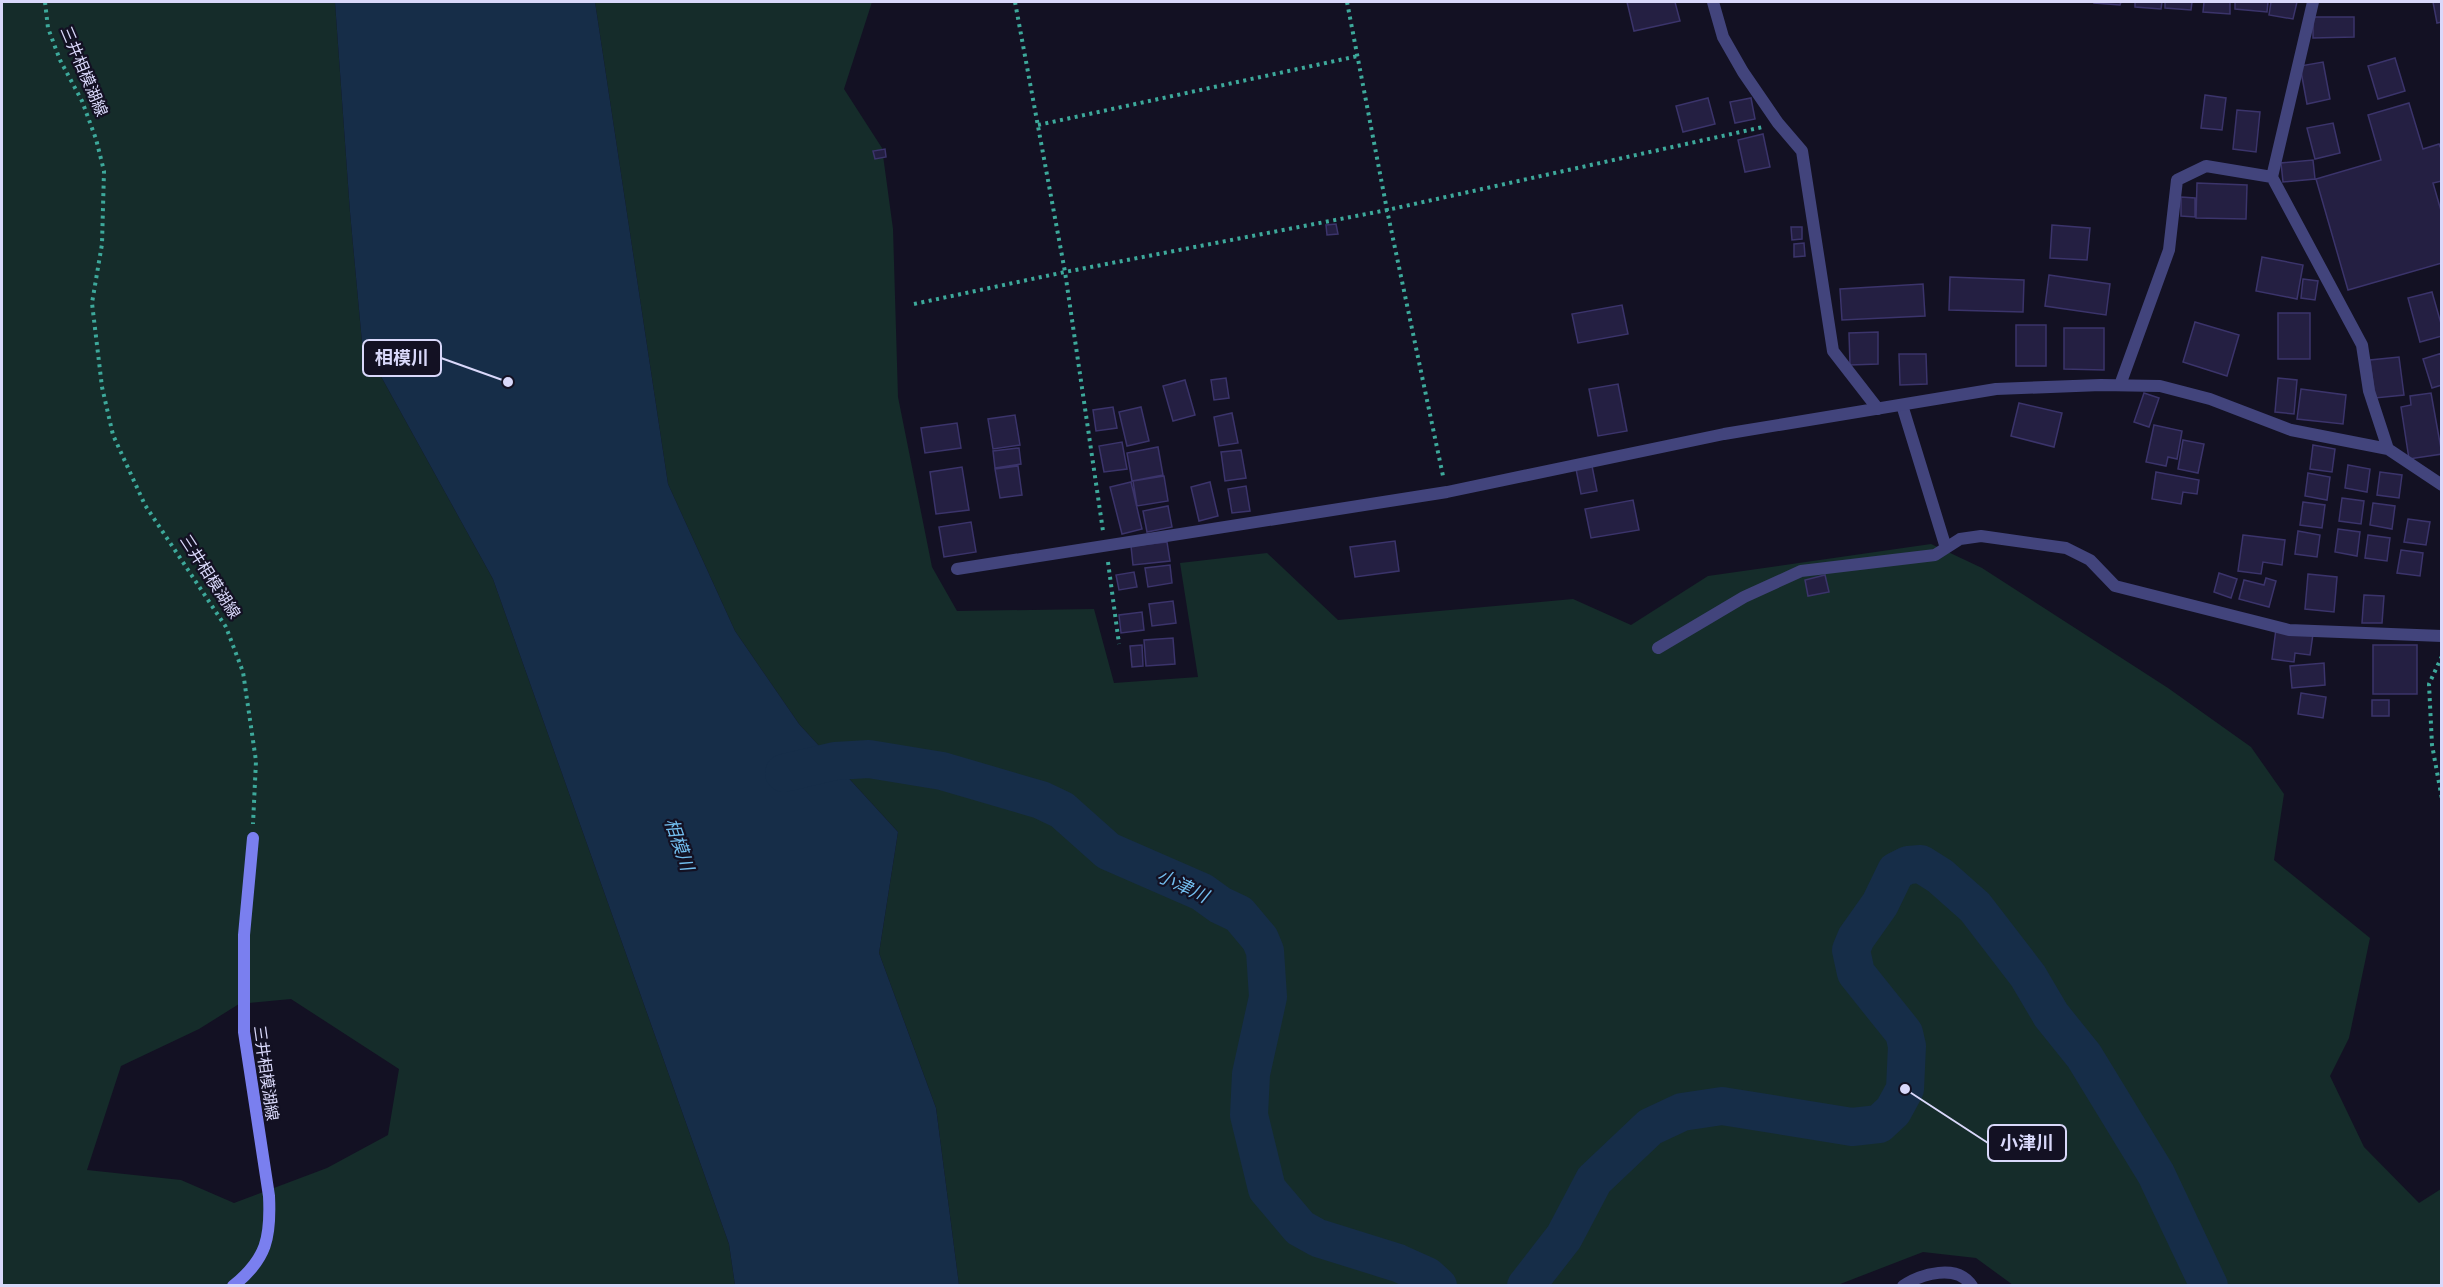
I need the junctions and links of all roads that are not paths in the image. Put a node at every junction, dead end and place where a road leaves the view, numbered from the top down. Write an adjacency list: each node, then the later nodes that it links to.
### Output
1 (1713, 2): 6 (street)
2 (2313, 2): 3 (street)
3 (2272, 177): 4 (street); 7 (street)
4 (2120, 385): 5 (street); 7 (street)
5 (1902, 405): 6 (street); 9 (street)
6 (1878, 409): 10 (street)
7 (2388, 449): 8 (street)
8 (2442, 485)
9 (1946, 548): 11 (street); 12 (street)
10 (957, 569)
11 (2442, 636)
12 (1658, 648)
13 (253, 838): 14 (main road, 三井相模湖線)
14 (233, 1286)
15 (1903, 1286): 16 (street)
16 (1972, 1286)

